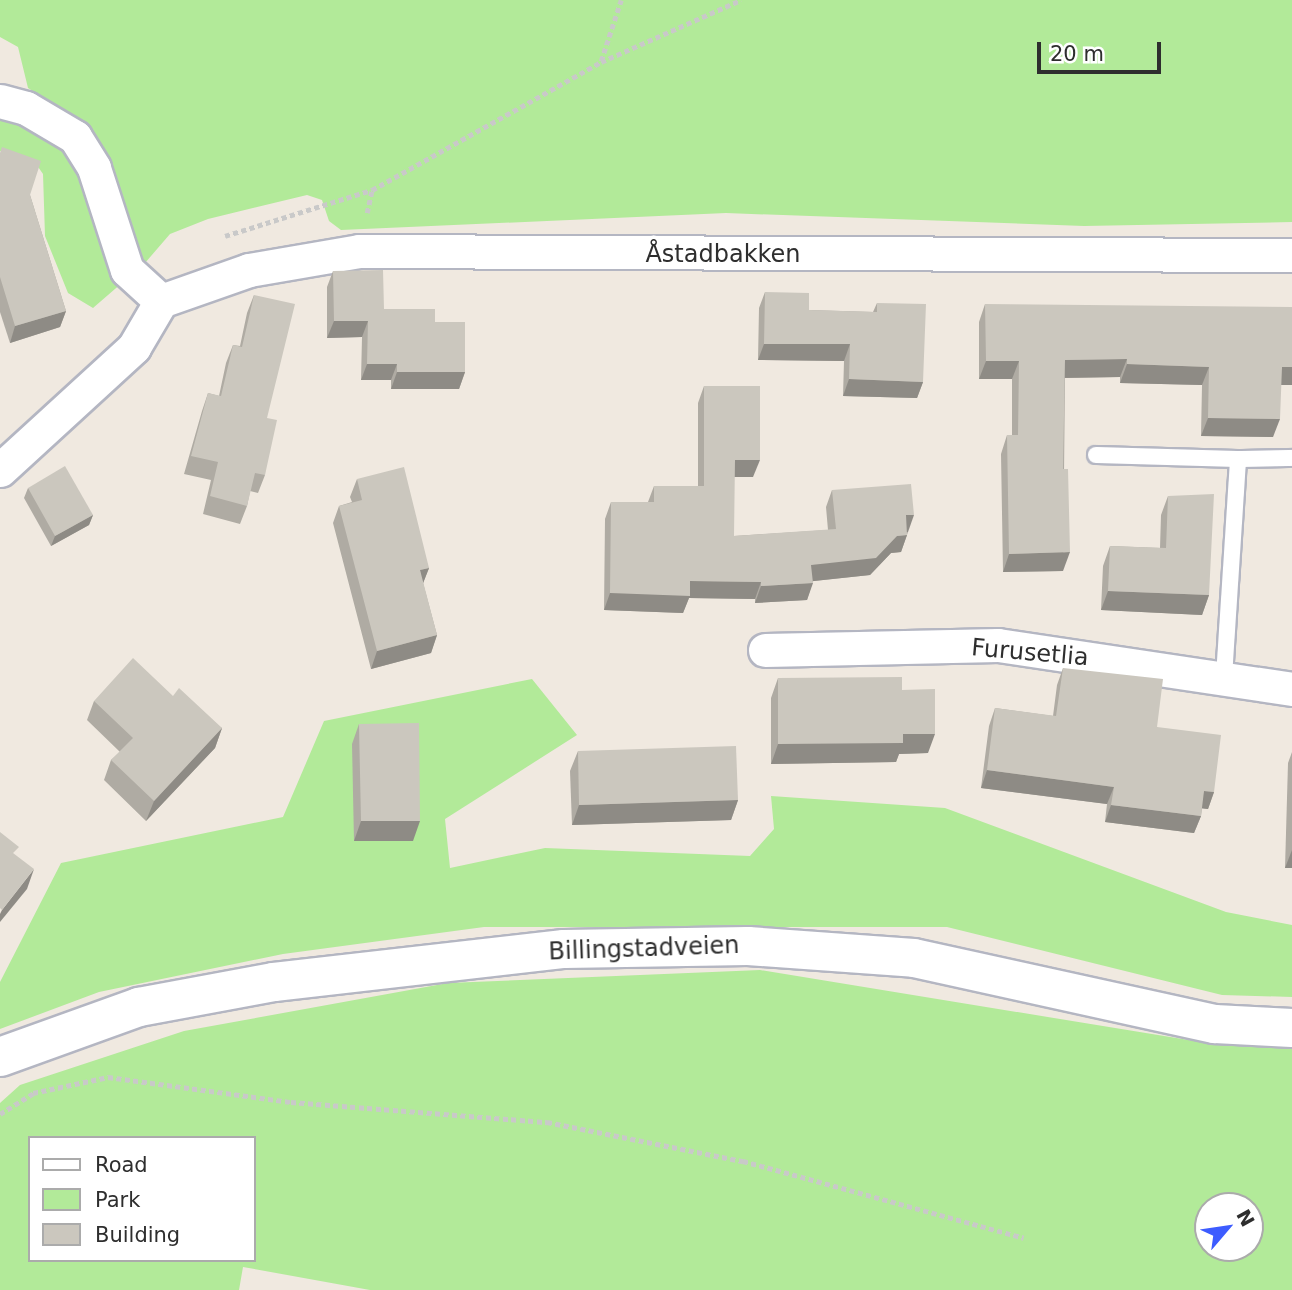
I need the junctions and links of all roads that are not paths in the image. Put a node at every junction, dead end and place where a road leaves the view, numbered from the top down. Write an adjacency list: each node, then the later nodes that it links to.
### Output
1 (0, 101): 3 (street)
2 (1292, 255): 3 (street, Åstadbakken)
3 (161, 301): 7 (street)
4 (1096, 455): 6 (lane)
5 (1292, 458): 6 (lane)
6 (1238, 459): 9 (lane)
7 (0, 470)
8 (765, 650): 9 (street, Furusetlia)
9 (1224, 677): 10 (street, Furusetlia)
10 (1292, 688)
11 (1292, 1028): 12 (main road, Billingstadveien)
12 (0, 1057)

